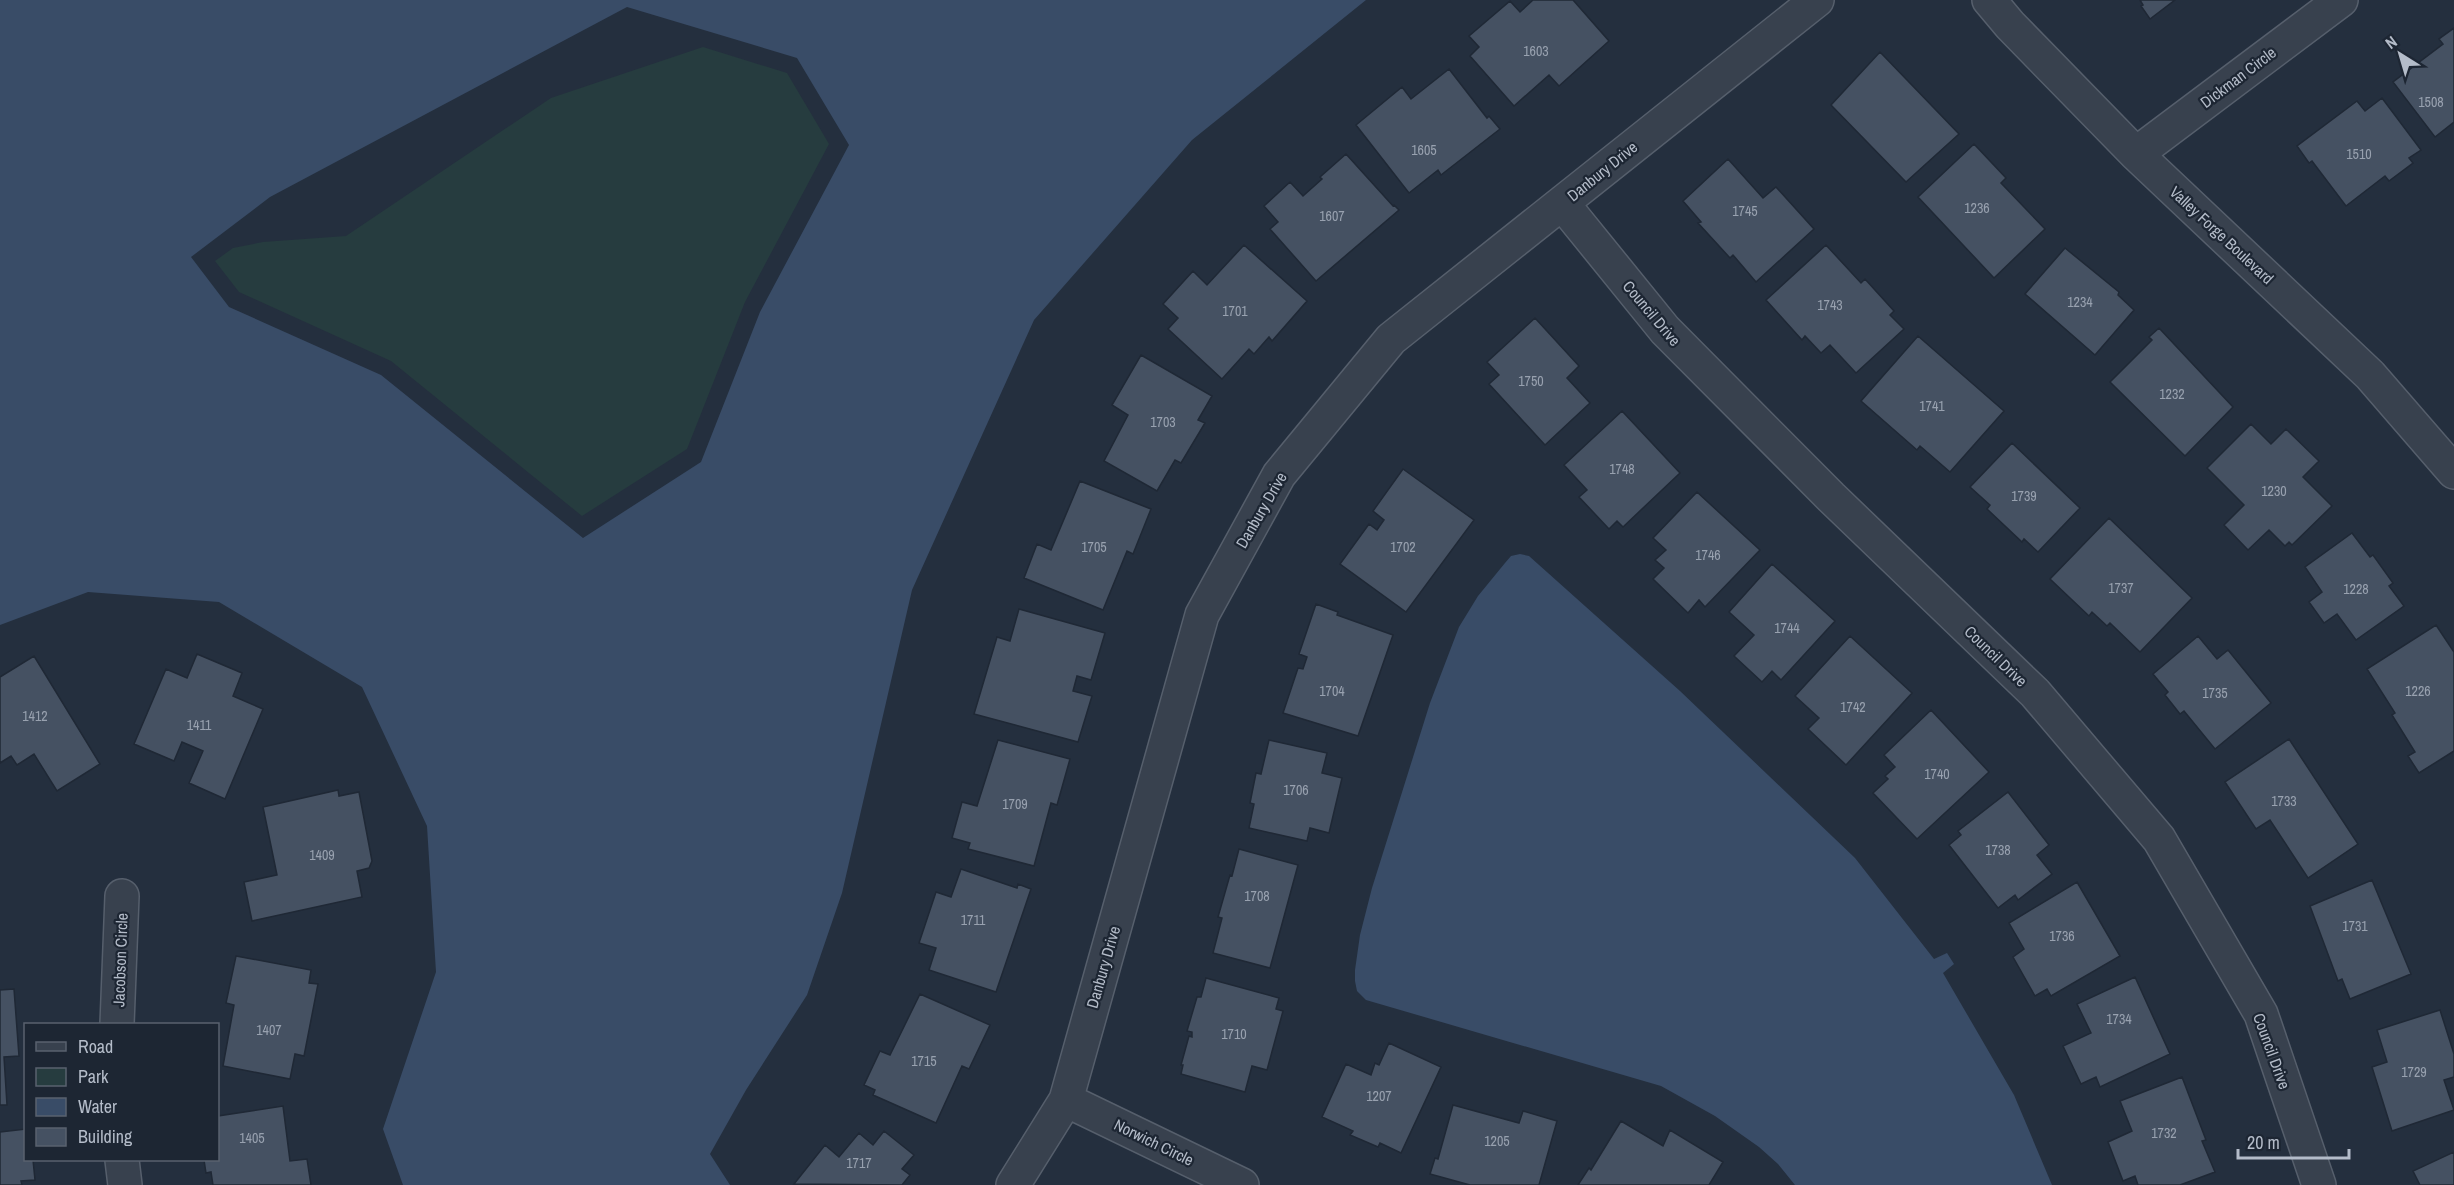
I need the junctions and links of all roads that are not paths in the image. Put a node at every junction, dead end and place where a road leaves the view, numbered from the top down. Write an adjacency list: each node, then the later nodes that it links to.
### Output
1 (1817, 0): 5 (street, Danbury Drive)
2 (1989, 0): 4 (street, Valley Forge Boulevard)
3 (2341, 0): 4 (street, Dickman Circle)
4 (2136, 154): 6 (street, Valley Forge Boulevard)
5 (1562, 202): 9 (street, Danbury Drive); 14 (street, Council Drive)
6 (2454, 472)
7 (122, 896): 8 (street, Jacobson Circle)
8 (117, 1023)
9 (1066, 1100): 12 (street, Danbury Drive); 13 (street, Norwich Circle)
10 (122, 1161): 11 (street)
11 (125, 1185)
12 (1013, 1185)
13 (1242, 1185)
14 (2319, 1185)

